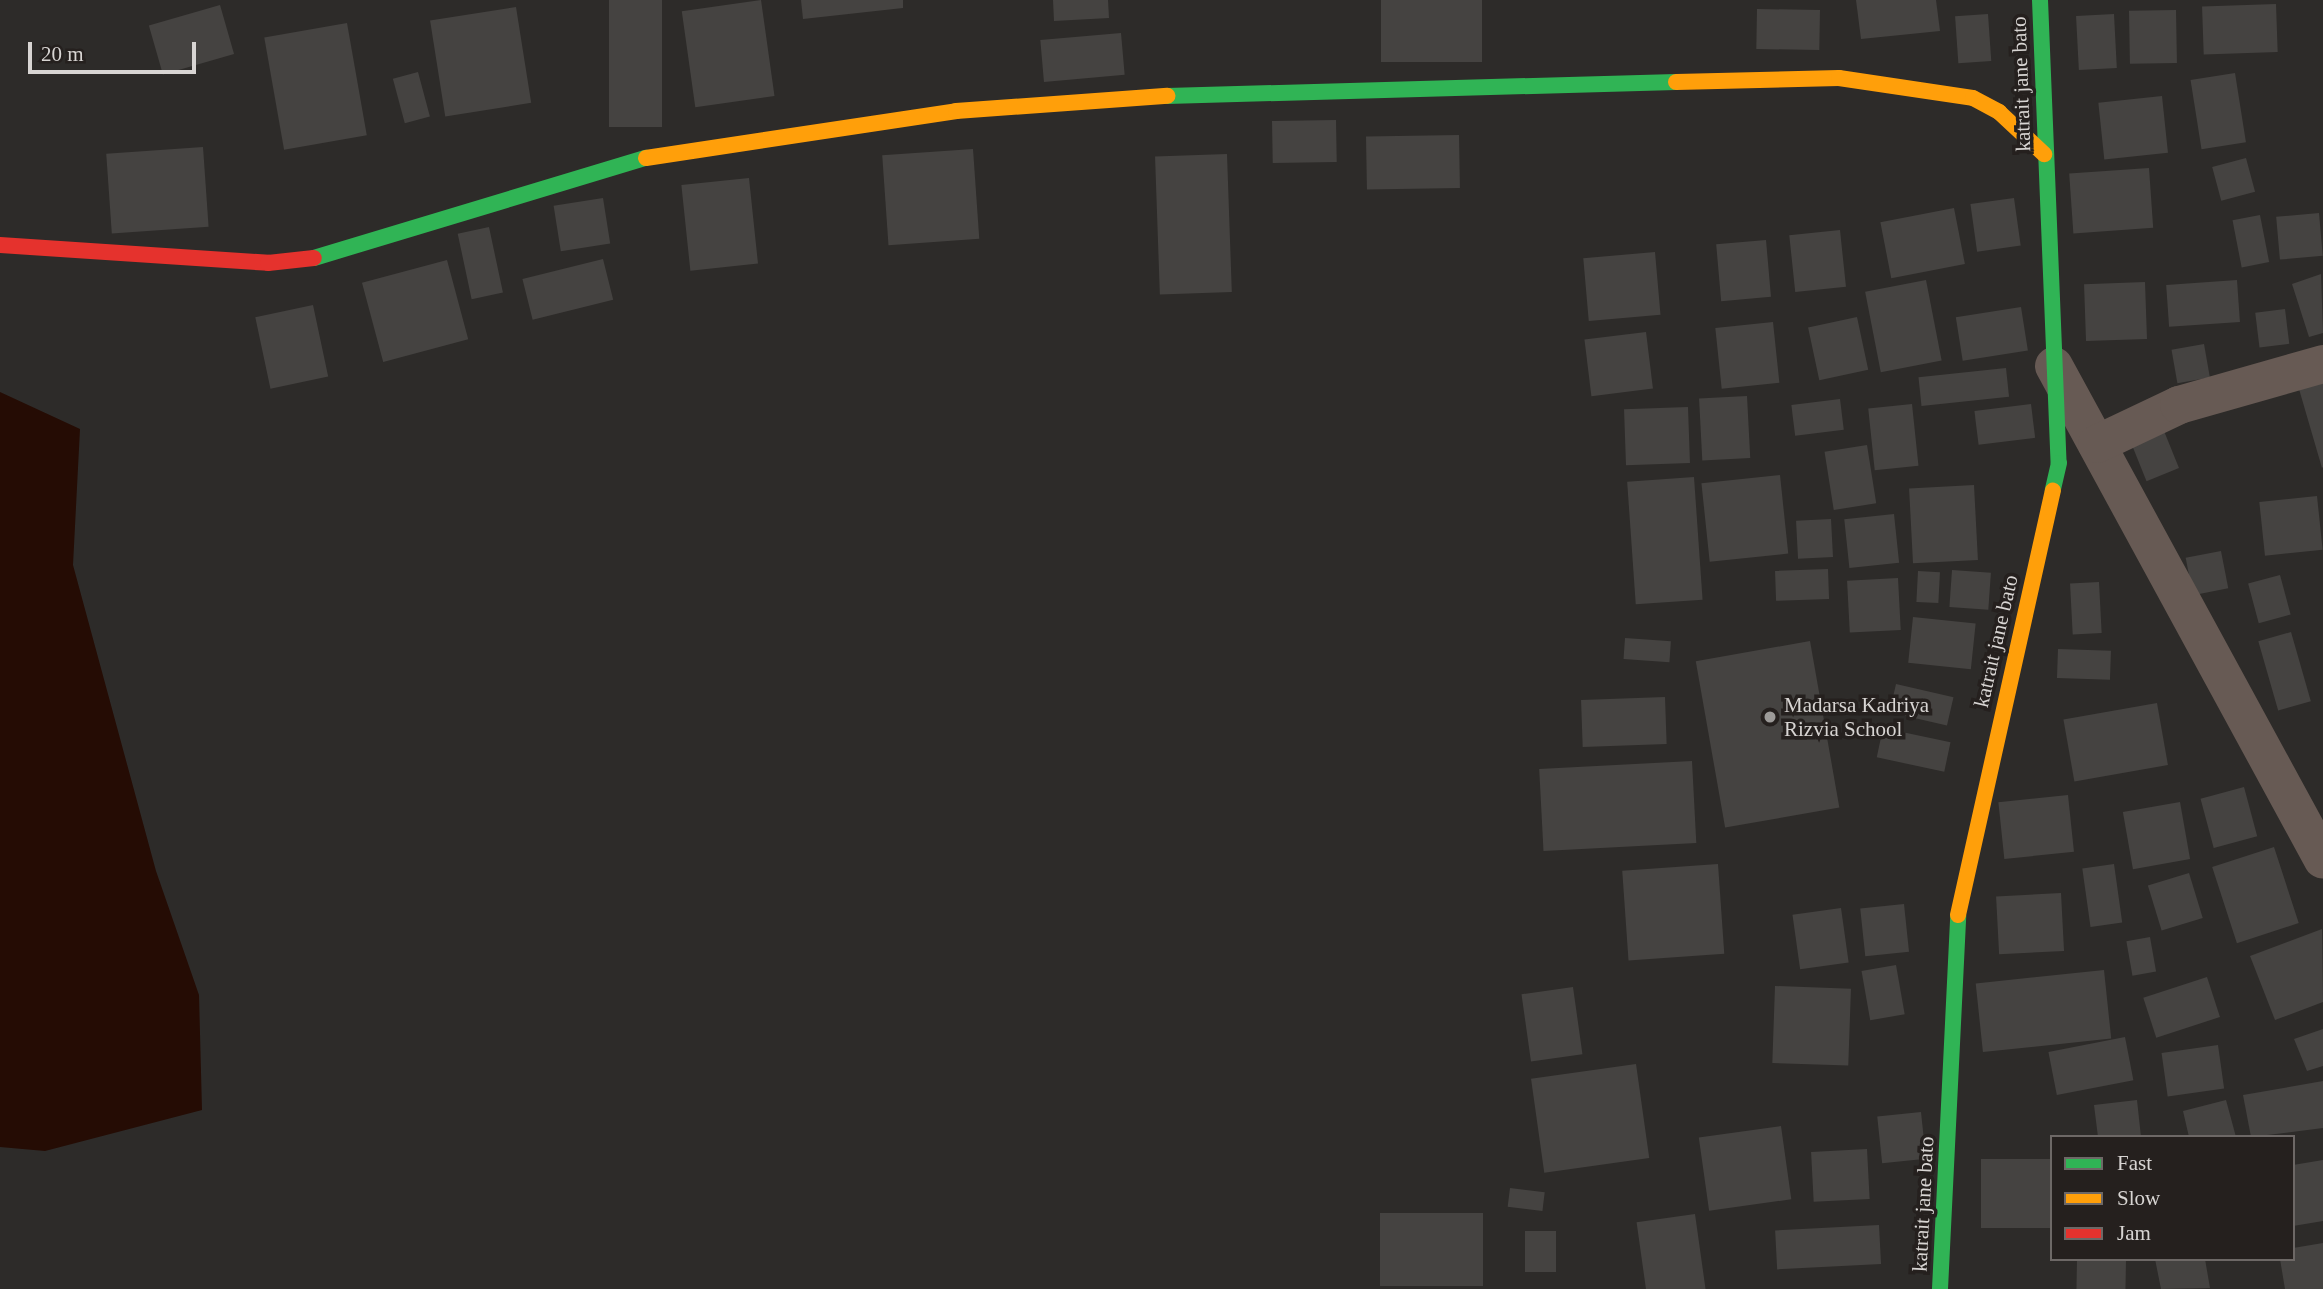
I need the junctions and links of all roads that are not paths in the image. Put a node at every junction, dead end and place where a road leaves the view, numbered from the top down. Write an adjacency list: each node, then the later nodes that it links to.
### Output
1 (2040, 0): 2 (street, katrait jane bato)
2 (2044, 154): 3 (street); 5 (street, katrait jane bato)
3 (0, 244)
4 (2323, 364): 6 (street)
5 (2054, 366): 6 (street); 8 (street, katrait jane bato)
6 (2097, 444): 7 (street)
7 (2323, 860)
8 (1940, 1289)

